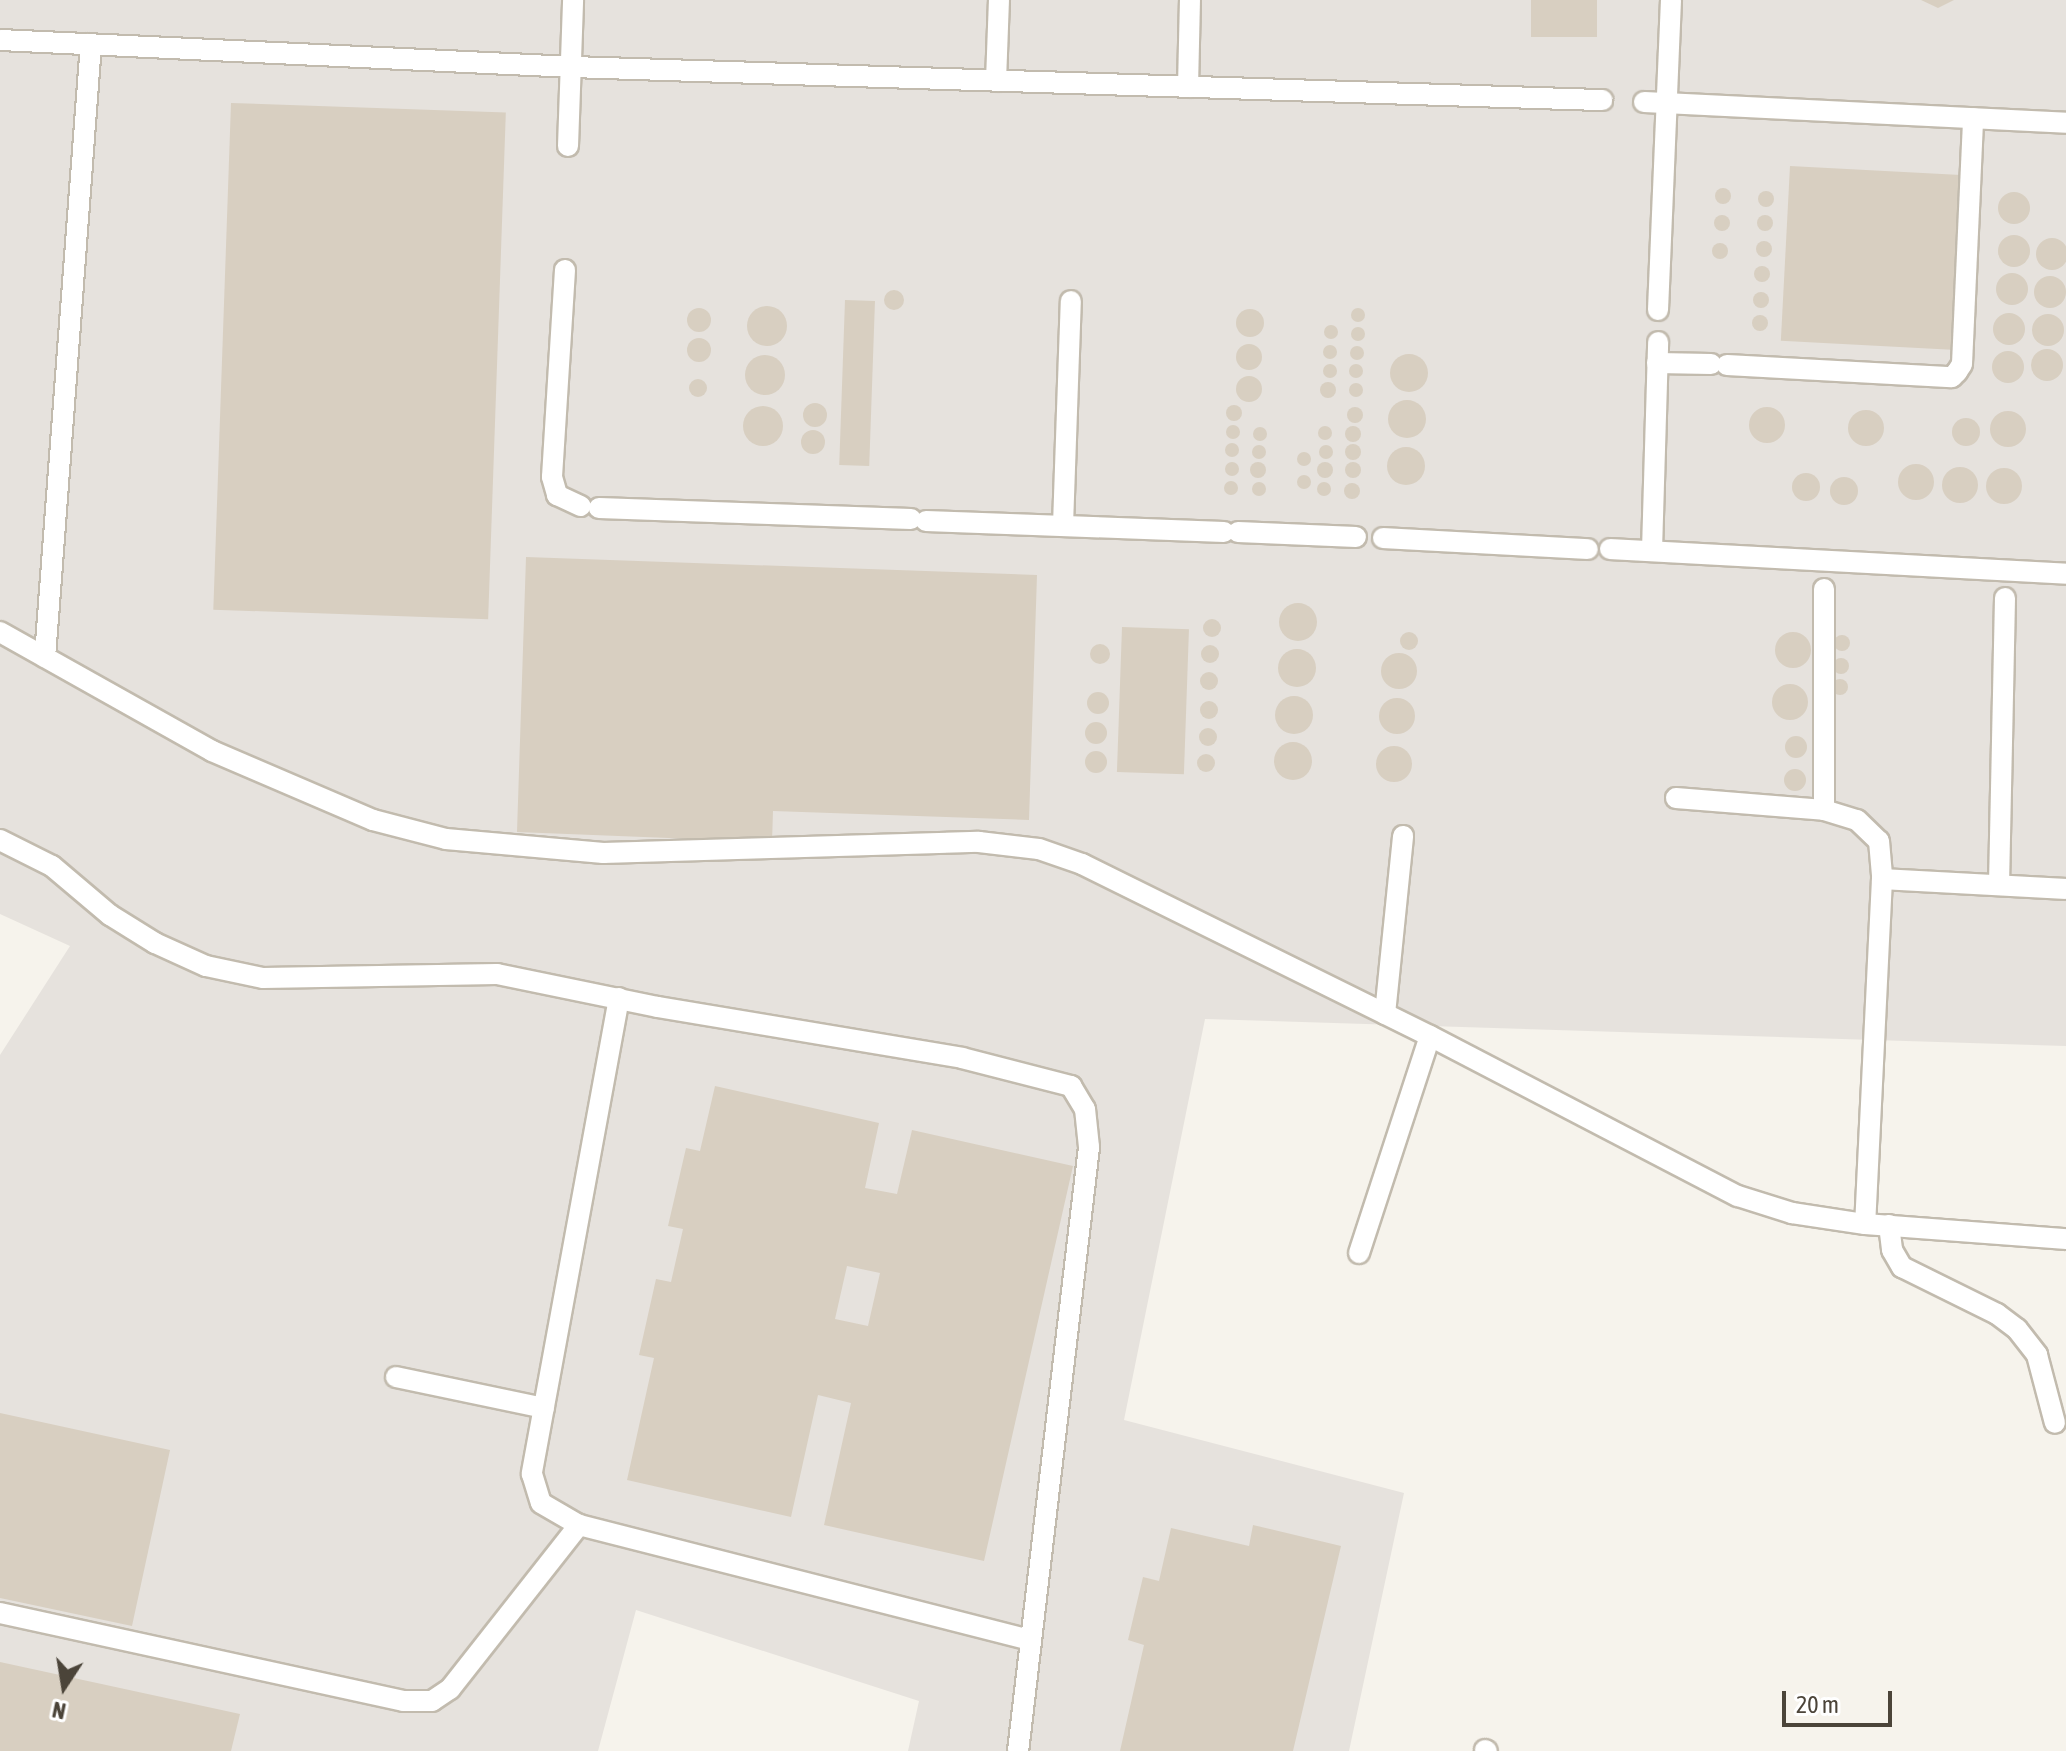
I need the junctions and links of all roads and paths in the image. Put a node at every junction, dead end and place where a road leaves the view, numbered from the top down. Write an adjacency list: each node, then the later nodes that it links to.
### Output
1 (573, 0): 7 (lane)
2 (999, 0): 8 (lane)
3 (1190, 0): 9 (lane)
4 (1671, 0): 12 (lane)
5 (0, 40): 6 (lane)
6 (91, 44): 7 (lane); 29 (lane)
7 (572, 67): 8 (lane); 15 (lane)
8 (996, 81): 9 (lane)
9 (1188, 87): 10 (lane)
10 (1602, 100)
11 (1644, 102): 12 (lane)
12 (1666, 102): 13 (lane); 18 (lane)
13 (1973, 118): 14 (lane); 24 (lane)
14 (2066, 123)
15 (568, 146)
16 (565, 270): 19 (lane)
17 (1071, 301): 19 (lane)
18 (1658, 310)
19 (1063, 525): 20 (lane)
20 (1356, 537)
21 (1383, 538): 22 (lane)
22 (1588, 549)
23 (1610, 549): 24 (lane)
24 (1652, 550): 25 (lane)
25 (2066, 574)
26 (1824, 589): 31 (lane)
27 (2005, 598): 35 (lane)
28 (0, 632): 29 (lane)
29 (45, 657): 38 (lane)
30 (1676, 798): 31 (lane)
31 (1824, 810): 34 (lane)
32 (1403, 836): 38 (lane)
33 (0, 840): 37 (lane)
34 (1882, 879): 35 (lane); 40 (lane)
35 (1999, 885): 36 (lane)
36 (2066, 889)
37 (619, 998): 45 (lane); 49 (lane)
38 (1385, 1014): 39 (lane)
39 (1430, 1036): 40 (lane); 43 (lane)
40 (1865, 1224): 41 (lane)
41 (1889, 1225): 42 (lane); 46 (lane)
42 (2066, 1239)
43 (1359, 1253)
44 (396, 1377): 45 (lane)
45 (544, 1408): 47 (lane)
46 (2055, 1423)
47 (579, 1525): 48 (lane); 49 (lane)
48 (0, 1613)
49 (1031, 1640): 50 (lane)
50 (1018, 1751)

